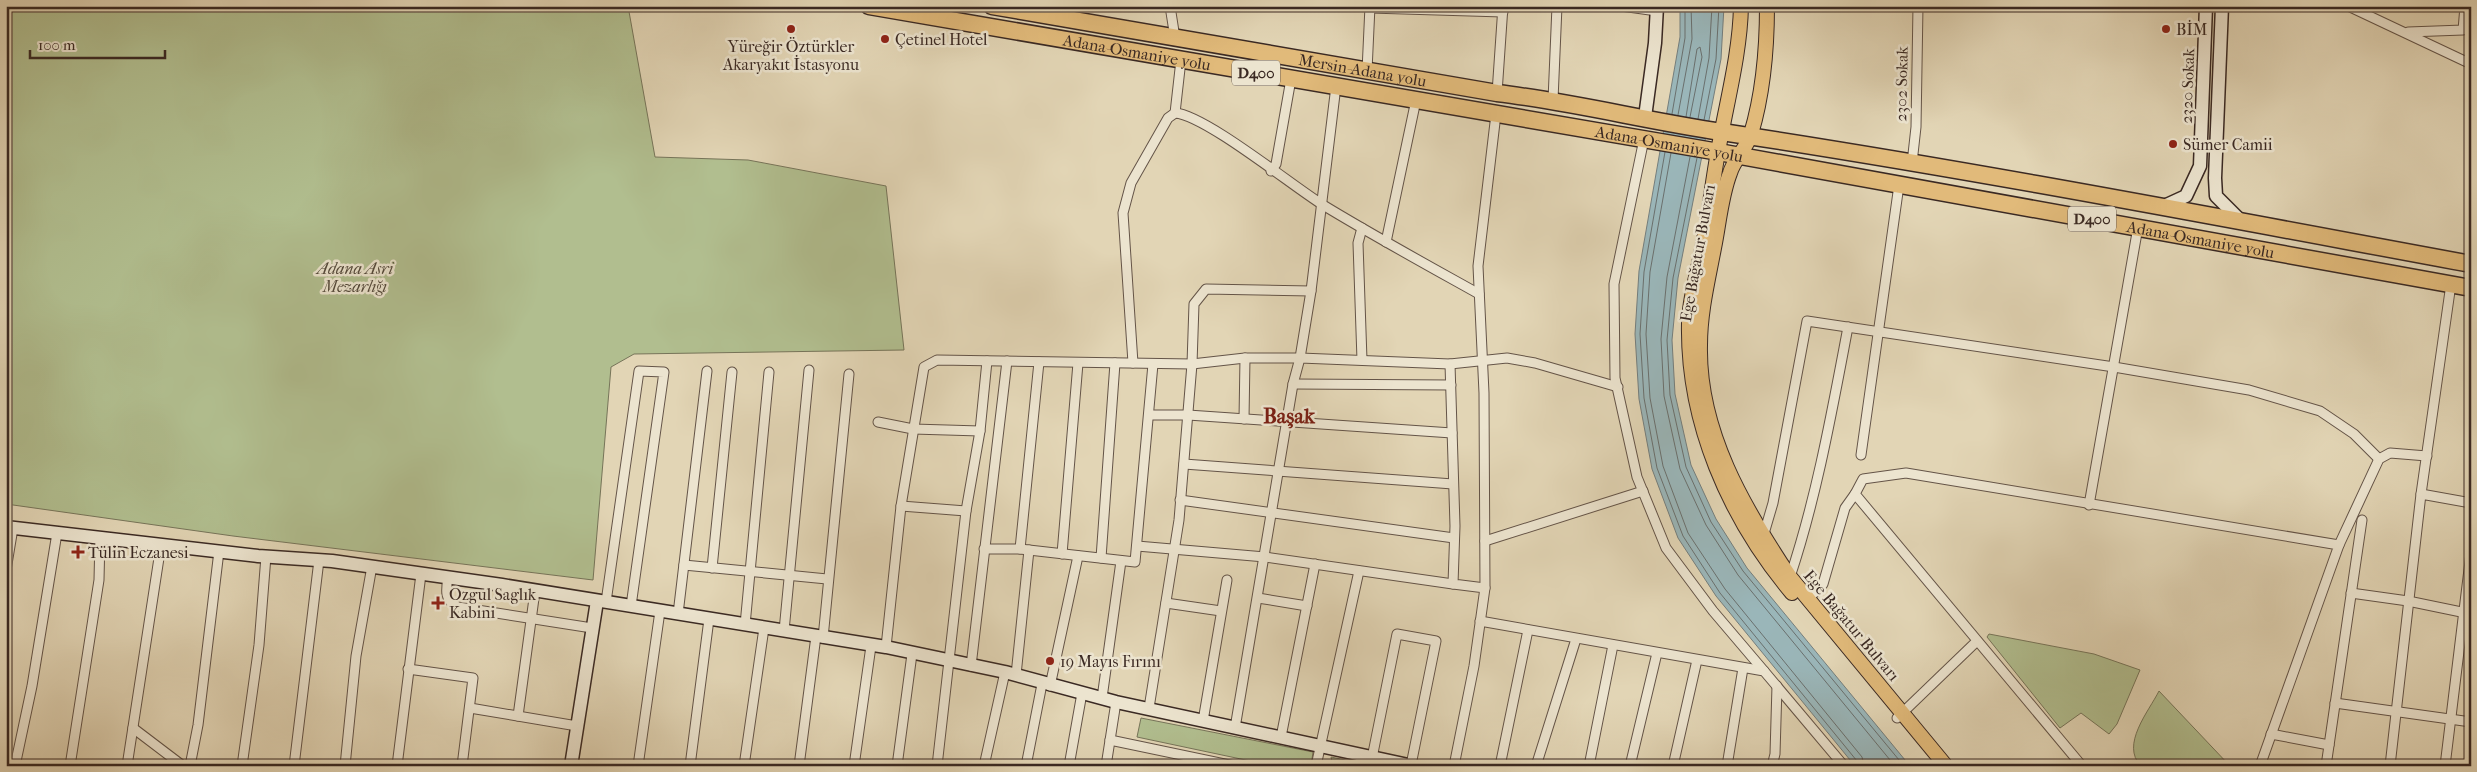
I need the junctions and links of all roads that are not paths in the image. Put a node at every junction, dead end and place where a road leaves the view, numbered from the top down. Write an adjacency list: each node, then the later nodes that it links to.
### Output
1 (868, 6): 20 (highway, Adana-Osmaniye yolu / D400)
2 (992, 6): 17 (highway, Mersin-Adana yolu / D400)
3 (1170, 6): 19 (street)
4 (1557, 6): 27 (street)
5 (1621, 6): 14 (street)
6 (1740, 6): 31 (main road, Ege Bağatur Bulvarı)
7 (1767, 6): 32 (main road, Ege Bağatur Bulvarı)
8 (1918, 6): 36 (street, 2302 Sokak)
9 (2206, 6): 40 (main road, 2320 Sokak)
10 (2222, 6): 41 (main road, 2320 Sokak)
11 (2348, 6): 16 (street)
12 (2464, 6): 18 (street)
13 (1370, 7): 15 (street); 22 (street)
14 (1657, 8): 30 (main road)
15 (1503, 9): 25 (street)
16 (2359, 9): 18 (street)
17 (1059, 12): 19 (highway, Mersin-Adana yolu / D400)
18 (2405, 32): 21 (street)
19 (1175, 38): 22 (highway, Mersin-Adana yolu / D400)
20 (1181, 60): 23 (highway, Adana-Osmaniye yolu / D400); 28 (street)
21 (2471, 64)
22 (1367, 71): 25 (highway, Mersin-Adana yolu / D400)
23 (1291, 78): 24 (highway, Adana-Osmaniye yolu / D400); 37 (street)
24 (1336, 86): 26 (highway, Adana-Osmaniye yolu / D400); 39 (street)
25 (1497, 93): 27 (highway, Mersin-Adana yolu / D400)
26 (1416, 100): 29 (highway, Adana-Osmaniye yolu / D400); 44 (street)
27 (1553, 100): 30 (highway, Mersin-Adana yolu / D400)
28 (1175, 113): 37 (street); 61 (street)
29 (1496, 114): 33 (highway, Adana-Osmaniye yolu / D400); 49 (street)
30 (1644, 117): 31 (highway, Adana-Osmaniye yolu / D400)
31 (1719, 132): 32 (highway, Adana-Osmaniye yolu / D400); 34 (main road, Ege Bağatur Bulvarı)
32 (1751, 136): 35 (main road, Ege Bağatur Bulvarı); 36 (highway, Adana-Osmaniye yolu / D400)
33 (1644, 139): 34 (highway, Adana-Osmaniye yolu / D400); 73 (street)
34 (1715, 151): 35 (highway, Adana-Osmaniye yolu / D400); 109 (main road, Ege Bağatur Bulvarı)
35 (1740, 156): 38 (highway, Adana-Osmaniye yolu / D400); 100 (main road, Ege Bağatur Bulvarı)
36 (1912, 162): 40 (highway, Adana-Osmaniye yolu / D400)
37 (1271, 171): 39 (street)
38 (1900, 185): 42 (highway, Adana-Osmaniye yolu / D400); 51 (street)
39 (1322, 204): 43 (street); 48 (street)
40 (2162, 207): 41 (highway, Adana-Osmaniye yolu / D400)
41 (2242, 222): 45 (highway, Adana-Osmaniye yolu / D400)
42 (2138, 227): 46 (highway, Adana-Osmaniye yolu / D400); 65 (street)
43 (1362, 228): 44 (street); 54 (street)
44 (1386, 242): 49 (street)
45 (2471, 264)
46 (2451, 284): 47 (highway, Adana-Osmaniye yolu / D400); 83 (street)
47 (2471, 288)
48 (1311, 291): 53 (street); 63 (street)
49 (1479, 294): 57 (street)
50 (1848, 327): 51 (street); 100 (street); 130 (street)
51 (1880, 331): 65 (street); 82 (street)
52 (1245, 358): 53 (street); 63 (street); 76 (street)
53 (1300, 358): 54 (street); 71 (street)
54 (1362, 360): 64 (street)
55 (988, 361): 56 (street); 79 (street); 80 (street)
56 (1006, 361): 58 (street); 108 (street)
57 (1483, 361): 64 (street); 73 (street); 103 (street)
58 (1040, 362): 59 (street); 110 (street)
59 (1078, 363): 60 (street); 113 (street)
60 (1115, 363): 61 (street); 117 (street)
61 (1133, 363): 62 (street)
62 (1153, 364): 63 (street); 74 (street)
63 (1192, 364): 75 (street)
64 (1450, 364): 72 (street)
65 (2114, 367): 84 (street); 93 (street)
66 (707, 370): 121 (street)
67 (809, 370): 128 (street)
68 (732, 372): 123 (street)
69 (769, 372): 126 (street)
70 (849, 374): 131 (street)
71 (1293, 384): 72 (street); 78 (street)
72 (1451, 385): 81 (street)
73 (1618, 388): 88 (street)
74 (1150, 415): 75 (street); 106 (street)
75 (1188, 415): 76 (street); 85 (street)
76 (1244, 419): 78 (street)
77 (878, 422): 79 (street)
78 (1288, 422): 81 (street); 86 (street)
79 (913, 429): 80 (street); 94 (street)
80 (980, 431): 95 (street)
81 (1452, 433): 87 (street)
82 (1861, 455)
83 (2426, 456): 84 (street); 90 (street)
84 (2379, 459): 105 (street)
85 (1184, 464): 86 (street); 91 (street)
86 (1280, 471): 87 (street); 96 (street)
87 (1453, 484): 102 (street)
88 (1643, 491): 103 (street); 169 (street)
89 (1854, 494): 93 (street); 138 (street); 158 (street)
90 (2421, 494): 92 (street); 139 (street)
91 (1180, 500): 96 (street); 107 (street)
92 (2471, 503)
93 (2089, 504): 105 (street)
94 (901, 506): 95 (street); 161 (street)
95 (966, 511): 165 (street)
96 (1273, 512): 102 (street); 116 (street)
97 (2362, 520): 136 (street)
98 (10, 527): 99 (main road); 124 (street)
99 (56, 532): 101 (main road); 196 (street)
100 (1763, 535): 109 (street); 130 (main road, Ege Bağatur Bulvarı)
101 (100, 538): 104 (main road); 197 (street)
102 (1454, 538): 133 (street)
103 (1485, 541): 134 (street)
104 (161, 544): 111 (main road); 186 (street)
105 (2338, 545): 188 (street)
106 (1137, 546): 107 (street); 119 (street)
107 (1174, 548): 116 (street); 141 (street)
108 (984, 549): 110 (street); 166 (street)
109 (1759, 549): 181 (main road, Ege Bağatur Bulvarı)
110 (1024, 550): 113 (street); 170 (street)
111 (219, 551): 114 (main road); 200 (street)
112 (2471, 553): 146 (street)
113 (1062, 554): 115 (street)
114 (266, 556): 118 (main road); 201 (street)
115 (1078, 556): 117 (street); 171 (street)
116 (1265, 557): 120 (street); 137 (street)
117 (1101, 558): 119 (street)
118 (319, 560): 122 (main road); 202 (street)
119 (1121, 561): 174 (street)
120 (1315, 564): 125 (street); 143 (street)
121 (684, 565): 123 (street); 147 (street)
122 (372, 566): 127 (main road); 203 (street)
123 (712, 568): 126 (street)
124 (6, 570)
125 (1359, 571): 133 (street); 192 (street)
126 (750, 572): 128 (street); 151 (street)
127 (421, 574): 129 (main road); 168 (street)
128 (789, 576): 131 (street); 155 (street)
129 (448, 577): 135 (main road); 148 (street)
130 (1790, 577): 138 (main road, Ege Bağatur Bulvarı)
131 (827, 579): 156 (street)
132 (1227, 580): 145 (street)
133 (1453, 584): 134 (street)
134 (1485, 588): 150 (street)
135 (535, 591): 140 (main road); 148 (street)
136 (2351, 593): 139 (street); 176 (street)
137 (1258, 598): 143 (street); 187 (street)
138 (1808, 599): 181 (main road, Ege Bağatur Bulvarı)
139 (2408, 601): 146 (street); 179 (street)
140 (601, 602): 142 (main road); 142 (street); 152 (main road)
141 (1166, 602): 145 (street); 178 (street)
142 (631, 606): 144 (main road)
143 (1307, 606): 189 (street)
144 (660, 611): 147 (main road); 207 (street)
145 (1222, 611): 183 (street)
146 (2467, 613): 182 (street)
147 (678, 614): 149 (main road)
148 (531, 619): 152 (street); 180 (street)
149 (709, 619): 151 (main road); 208 (street)
150 (1480, 621): 154 (street); 219 (street)
151 (745, 625): 153 (main road)
152 (592, 628): 185 (main road)
153 (764, 628): 155 (main road); 209 (street)
154 (1528, 630): 157 (street); 220 (street)
155 (784, 631): 156 (main road)
156 (820, 637): 160 (main road); 210 (street)
157 (1576, 639): 159 (street); 221 (street)
158 (1977, 642): 181 (street); 230 (street)
159 (1613, 645): 162 (street); 222 (street)
160 (870, 646): 161 (main road); 211 (street)
161 (886, 647): 163 (main road)
162 (1657, 653): 164 (street); 223 (street)
163 (912, 654): 165 (main road); 212 (street)
164 (1697, 660): 167 (street); 224 (street)
165 (949, 661): 166 (main road); 194 (street)
166 (971, 666): 170 (main road)
167 (1743, 668): 169 (street); 225 (street)
168 (408, 669): 177 (street); 204 (street)
169 (1764, 671): 172 (street)
170 (1011, 674): 171 (main road); 213 (street)
171 (1046, 685): 173 (main road); 214 (street)
172 (1777, 686): 226 (street); 227 (street)
173 (1082, 693): 174 (main road); 215 (street)
174 (1102, 698): 175 (main road)
175 (1116, 702): 178 (main road); 190 (street)
176 (2335, 703): 179 (street); 191 (street)
177 (470, 708): 180 (street); 205 (street)
178 (1149, 708): 183 (main road)
179 (2395, 711): 182 (street); 233 (street)
180 (518, 716): 185 (street)
181 (1900, 716): 228 (main road, Ege Bağatur Bulvarı); 229 (main road, Ege Bağatur Bulvarı)
182 (2451, 720): 184 (street); 234 (street)
183 (1203, 721): 187 (main road)
184 (2471, 722)
185 (577, 726): 206 (main road)
186 (133, 728): 198 (street); 199 (street)
187 (1234, 728): 189 (main road)
188 (2271, 734): 191 (street); 231 (street)
189 (1281, 737): 192 (main road)
190 (1110, 740): 216 (street); 217 (street)
191 (2329, 745): 232 (street)
192 (1321, 746): 193 (main road); 218 (street)
193 (1372, 758): 195 (main road); 195 (street)
194 (939, 765)
195 (1412, 765)
196 (15, 766)
197 (70, 766)
198 (127, 766)
199 (182, 766)
200 (190, 766)
201 (242, 766)
202 (294, 766)
203 (345, 766)
204 (397, 766)
205 (462, 766)
206 (571, 766)
207 (638, 766)
208 (690, 766)
209 (744, 766)
210 (799, 766)
211 (854, 766)
212 (897, 766)
213 (984, 766)
214 (1026, 766)
215 (1069, 766)
216 (1106, 766)
217 (1234, 766)
218 (1316, 766)
219 (1454, 766)
220 (1500, 766)
221 (1536, 766)
222 (1589, 766)
223 (1630, 766)
224 (1673, 766)
225 (1727, 766)
226 (1772, 766)
227 (1844, 766)
228 (1938, 766)
229 (1946, 766)
230 (2082, 766)
231 (2260, 766)
232 (2326, 766)
233 (2390, 766)
234 (2445, 766)

